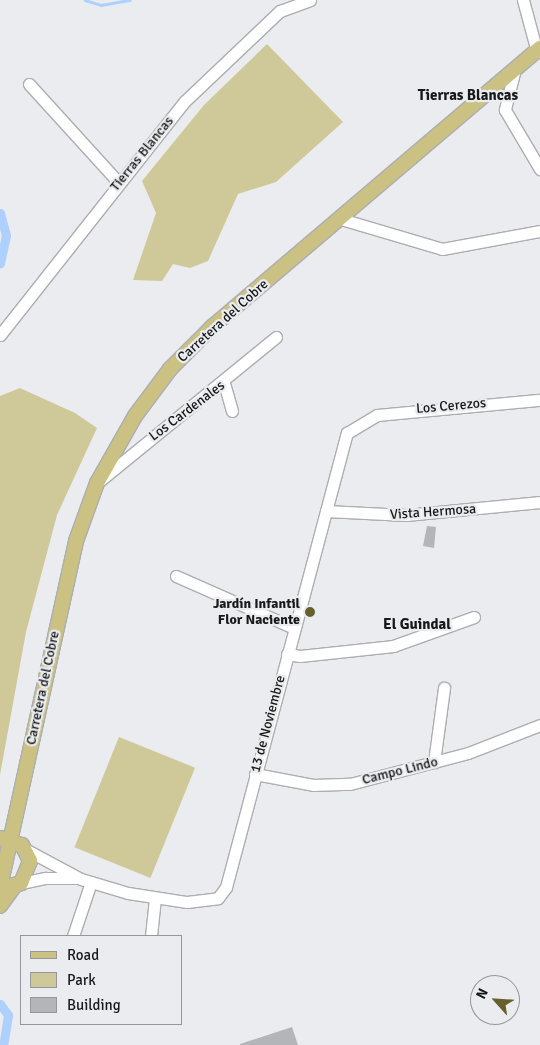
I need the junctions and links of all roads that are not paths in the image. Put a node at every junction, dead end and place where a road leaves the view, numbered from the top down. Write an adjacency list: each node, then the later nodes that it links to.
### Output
1 (310, 0): 7 (street, Tierras Blancas)
2 (523, 0): 3 (street)
3 (538, 50): 4 (main road, Carretera del Cobre)
4 (514, 73): 6 (street); 8 (main road, Carretera del Cobre)
5 (29, 84): 7 (street)
6 (540, 169)
7 (119, 183): 10 (street, Tierras Blancas)
8 (341, 219): 9 (street); 16 (main road, Carretera del Cobre)
9 (540, 231)
10 (2, 327)
11 (276, 337): 12 (street, Los Cardenales)
12 (224, 383): 14 (street); 16 (street, Los Cardenales)
13 (540, 400): 15 (street, Los Cerezos)
14 (232, 411)
15 (363, 420): 18 (street, 13 de Noviembre)
16 (97, 483): 27 (main road, Carretera del Cobre)
17 (540, 502): 18 (street, Vista Hermosa)
18 (326, 511): 21 (street, 13 de Noviembre)
19 (176, 576): 21 (street)
20 (474, 617): 22 (street)
21 (294, 628): 22 (street, 13 de Noviembre)
22 (287, 654): 26 (street, 13 de Noviembre)
23 (444, 688): 25 (street)
24 (540, 725): 25 (street, Campo Lindo)
25 (434, 762): 26 (street, Campo Lindo)
26 (254, 774): 31 (street, 13 de Noviembre)
27 (17, 808): 28 (main road); 28 (main road)
28 (12, 841): 29 (street, 13 de Noviembre); 30 (main road); 30 (main road)
29 (86, 881): 30 (street, 13 de Noviembre); 31 (street, 13 de Noviembre); 33 (street)
30 (9, 886): 32 (main road)
31 (156, 898): 34 (street)
32 (0, 906)
33 (73, 935)
34 (151, 935)

